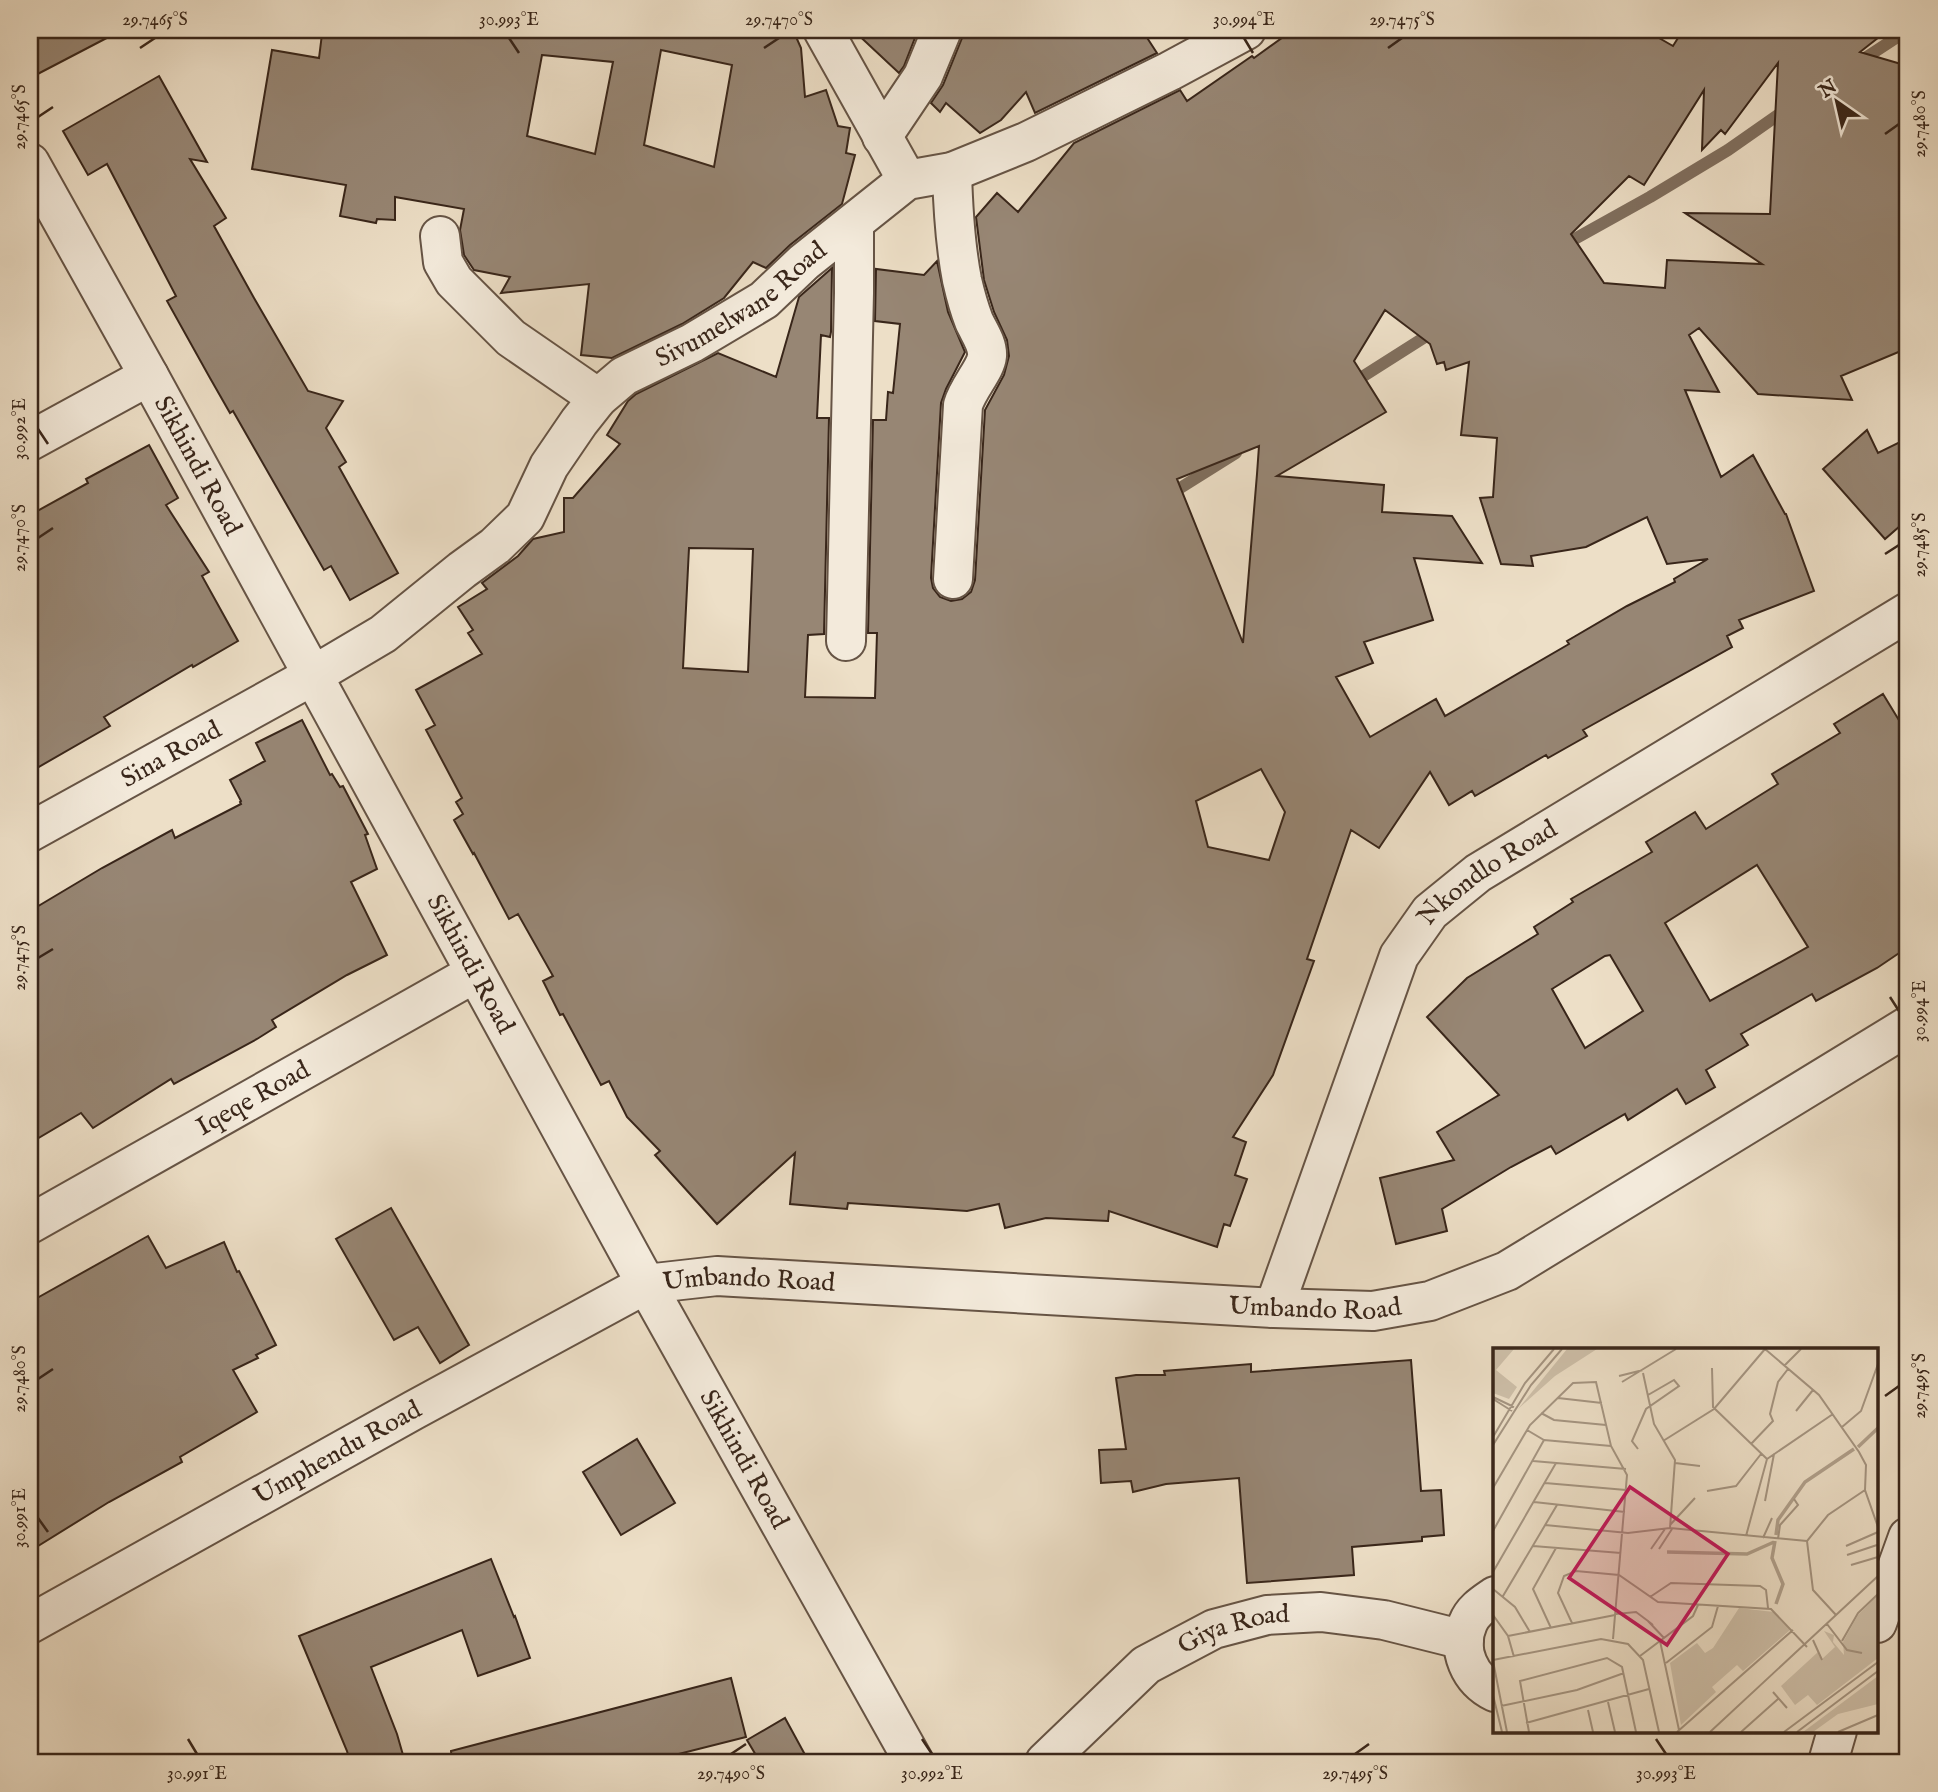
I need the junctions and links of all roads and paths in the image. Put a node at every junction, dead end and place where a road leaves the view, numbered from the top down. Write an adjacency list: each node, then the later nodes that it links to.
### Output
1 (823, 30): 4 (street)
2 (942, 30): 4 (street)
3 (1246, 30): 6 (street, Sivumelwane Road)
4 (882, 137): 7 (street)
5 (30, 163): 10 (street, Sikhindi Road)
6 (951, 172): 7 (street, Sivumelwane Road); 13 (street)
7 (907, 180): 8 (street, Sivumelwane Road)
8 (854, 223): 11 (street, Sivumelwane Road); 15 (street)
9 (440, 236): 11 (street)
10 (149, 376): 12 (street); 16 (street, Sikhindi Road)
11 (598, 398): 16 (street, Sivumelwane Road)
12 (30, 440)
13 (953, 579)
14 (1908, 612): 22 (street, Nkondlo Road)
15 (846, 641)
16 (312, 676): 17 (street, Sina Road); 18 (street, Sikhindi Road)
17 (30, 832)
18 (475, 972): 20 (street, Iqeqe Road); 21 (street, Sikhindi Road)
19 (1908, 1026): 22 (street, Umbando Road)
20 (30, 1224)
21 (646, 1284): 22 (street, Umbando Road); 26 (street, Umphendu Road); 29 (street, Sikhindi Road)
22 (1274, 1308)
23 (1908, 1537): 25 (street)
24 (1493, 1597): 27 (street)
25 (1878, 1620)
26 (30, 1624)
27 (1464, 1640): 28 (street); 30 (street, Giya Road)
28 (1493, 1691)
29 (914, 1762)
30 (1045, 1762)

